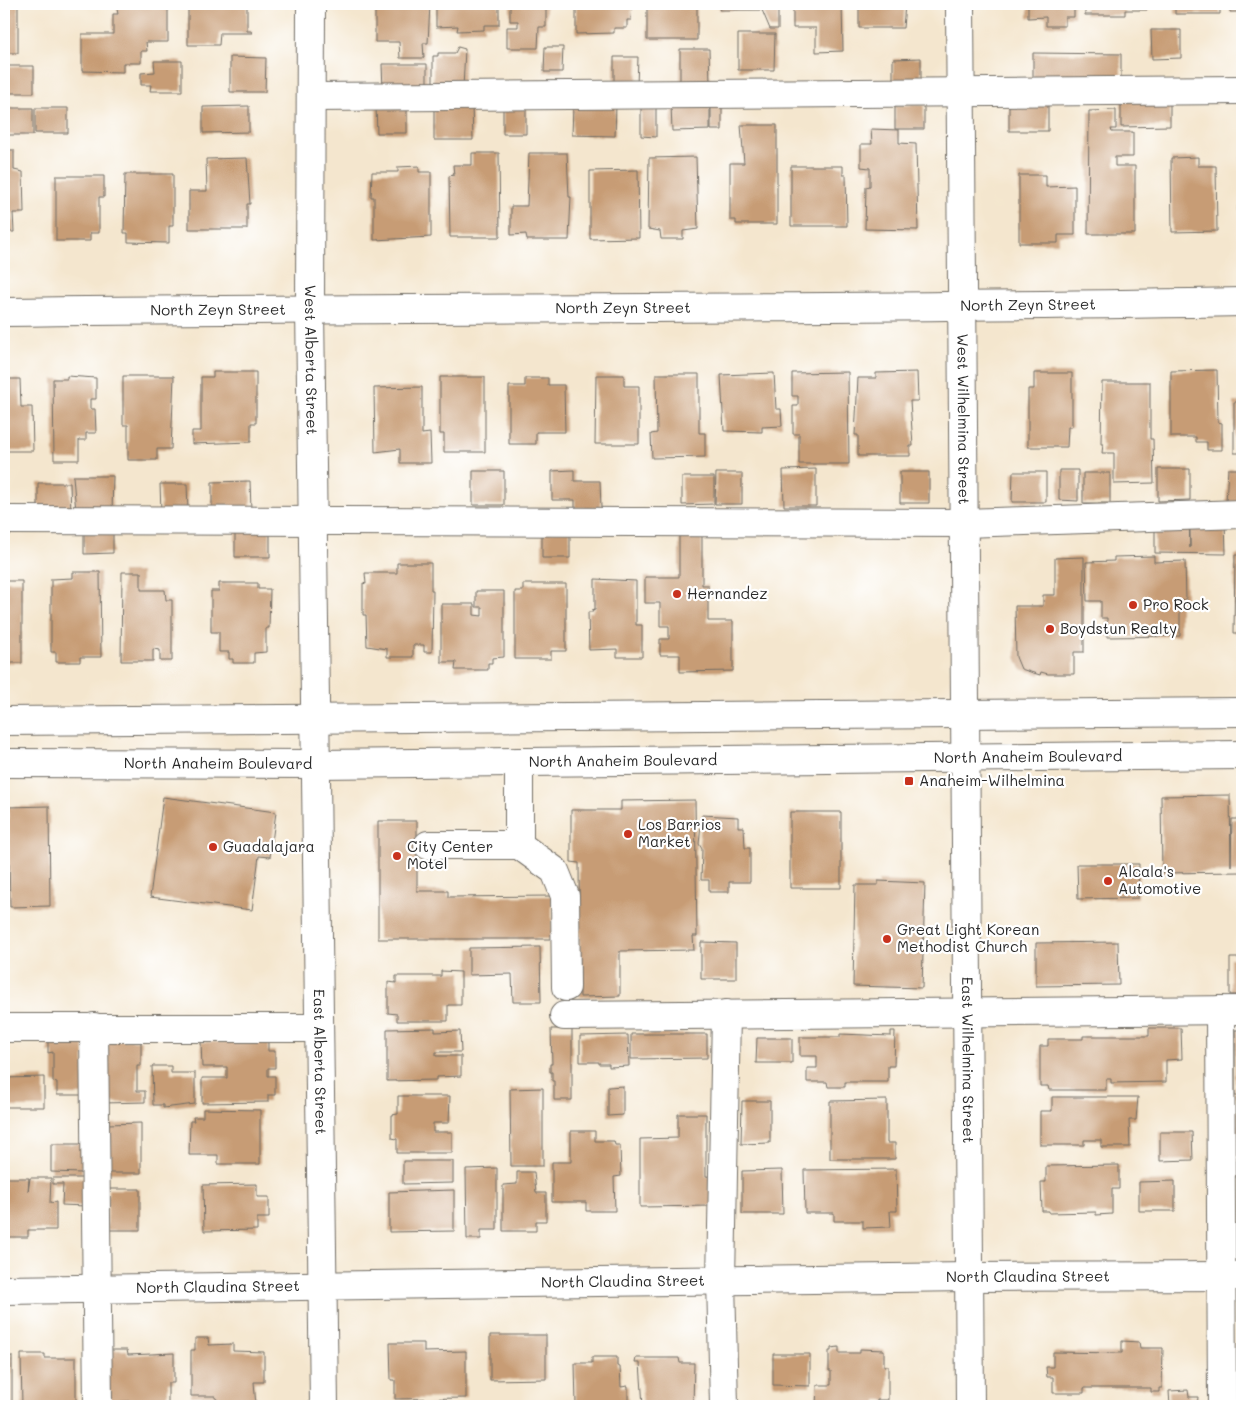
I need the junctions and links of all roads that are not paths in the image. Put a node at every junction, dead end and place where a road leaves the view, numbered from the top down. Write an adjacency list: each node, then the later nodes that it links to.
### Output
1 (311, 4): 5 (street, West Alberta Street)
2 (960, 4): 3 (street, West Wilhelmina Street)
3 (960, 90): 4 (street); 5 (street); 7 (street, West Wilhelmina Street)
4 (1242, 90)
5 (312, 96): 8 (street, West Alberta Street)
6 (1242, 302): 7 (street, North Zeyn Street)
7 (964, 307): 8 (street, North Zeyn Street); 13 (street, West Wilhelmina Street)
8 (310, 308): 9 (street, North Zeyn Street); 12 (street, West Alberta Street)
9 (4, 312)
10 (1242, 514): 13 (street)
11 (4, 520): 12 (street)
12 (313, 520): 13 (street); 16 (street, West Alberta Street)
13 (964, 523): 15 (street, West Wilhelmina Street)
14 (1242, 712): 15 (street)
15 (966, 715): 16 (street); 19 (street, East Wilhelmina Street)
16 (316, 718): 17 (street); 22 (street, East Alberta Street)
17 (4, 721)
18 (1242, 754): 19 (street, North Anaheim Boulevard)
19 (966, 756): 20 (street, North Anaheim Boulevard); 27 (street, East Wilhelmina Street)
20 (519, 762): 22 (street, North Anaheim Boulevard); 24 (street)
21 (4, 764): 22 (street, North Anaheim Boulevard)
22 (316, 764): 32 (street, East Alberta Street)
23 (428, 845): 24 (street)
24 (519, 845): 25 (street)
25 (566, 987)
26 (1231, 1010): 27 (street); 34 (street)
27 (967, 1012): 28 (street); 33 (street, East Wilhelmina Street)
28 (726, 1014): 29 (street); 35 (street)
29 (564, 1016)
30 (94, 1027): 31 (street); 32 (street); 37 (street)
31 (4, 1028)
32 (319, 1028): 36 (street, East Alberta Street)
33 (969, 1276): 34 (street, North Claudina Street); 35 (street, North Claudina Street); 42 (street, East Wilhelmina Street)
34 (1232, 1276): 43 (street)
35 (721, 1280): 36 (street, North Claudina Street); 41 (street)
36 (322, 1286): 37 (street, North Claudina Street); 40 (street, East Alberta Street)
37 (97, 1289): 38 (street, North Claudina Street); 39 (street)
38 (4, 1290)
39 (98, 1406)
40 (324, 1406)
41 (724, 1406)
42 (970, 1406)
43 (1222, 1406)

